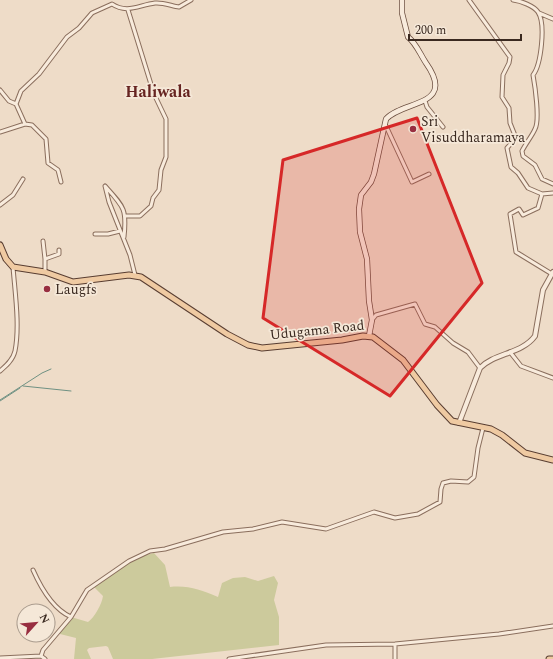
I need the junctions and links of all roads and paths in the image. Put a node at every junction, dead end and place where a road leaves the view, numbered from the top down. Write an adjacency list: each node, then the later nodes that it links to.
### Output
1 (191, 0): 5 (street)
2 (402, 0): 10 (main road)
3 (468, 0): 21 (street)
4 (513, 0): 7 (street)
5 (160, 2): 6 (street)
6 (128, 10): 11 (street); 23 (street)
7 (539, 13): 8 (street); 19 (street)
8 (553, 19)
9 (0, 90): 11 (street)
10 (425, 101): 13 (main road); 14 (street)
11 (16, 104): 12 (street)
12 (25, 124): 15 (street); 18 (street)
13 (386, 126): 16 (street); 35 (main road)
14 (443, 127)
15 (0, 132)
16 (430, 174)
17 (23, 179): 22 (street)
18 (61, 182)
19 (553, 184)
20 (553, 193): 21 (street)
21 (542, 194): 33 (street)
22 (0, 205)
23 (126, 216): 24 (street); 26 (street)
24 (120, 231): 25 (street); 26 (street)
25 (95, 234)
26 (124, 237): 34 (street)
27 (43, 241): 30 (street)
28 (0, 245): 31 (main road)
29 (59, 250): 30 (street)
30 (45, 259): 32 (street)
31 (13, 267): 32 (main road); 39 (street)
32 (45, 272): 34 (main road)
33 (552, 273): 37 (street)
34 (135, 276): 36 (main road, Udugama Road)
35 (372, 320): 36 (main road); 38 (street)
36 (369, 336): 41 (main road, Udugama Road)
37 (510, 352): 38 (street); 40 (street)
38 (480, 368): 41 (street)
39 (0, 371)
40 (553, 378)
41 (459, 423): 42 (main road, Udugama Road)
42 (483, 427): 43 (main road, Udugama Road); 45 (street)
43 (553, 460)
44 (33, 570): 45 (street)
45 (71, 616): 48 (street)
46 (553, 626): 47 (street)
47 (395, 644): 51 (street); 52 (street)
48 (41, 656): 49 (street); 50 (street)
49 (0, 658)
50 (44, 659)
51 (229, 659)
52 (395, 659)
53 (549, 659): 54 (main road)
54 (553, 659)

